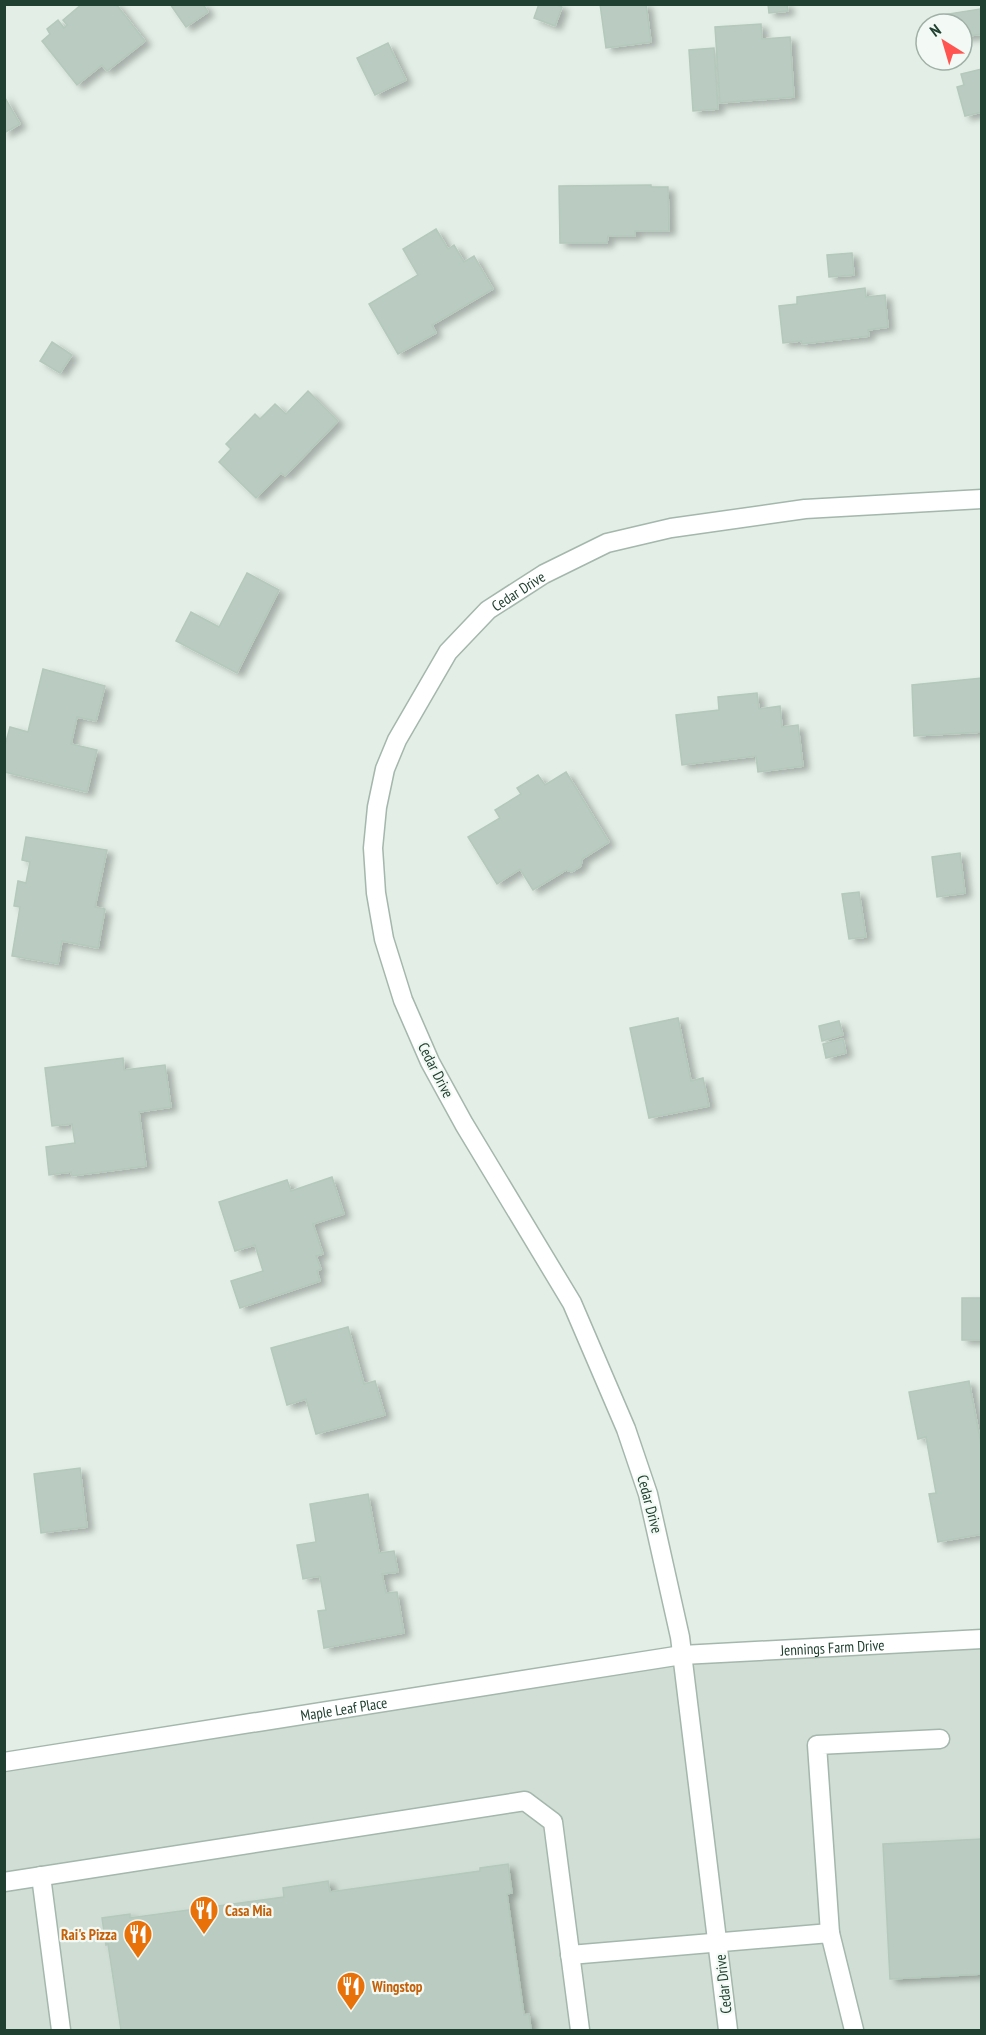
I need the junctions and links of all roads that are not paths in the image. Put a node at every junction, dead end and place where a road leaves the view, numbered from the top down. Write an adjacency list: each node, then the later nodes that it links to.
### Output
1 (981, 499): 3 (street, Cedar Drive)
2 (981, 1639): 3 (street, Jennings Farm Drive)
3 (682, 1655): 5 (street, Maple Leaf Place); 9 (street, Cedar Drive)
4 (940, 1739): 8 (street)
5 (4, 1762)
6 (41, 1876): 7 (street); 10 (street); 11 (street)
7 (4, 1882)
8 (830, 1934): 9 (street); 14 (street)
9 (718, 1942): 10 (street); 13 (street, Cedar Drive)
10 (570, 1955): 12 (street)
11 (61, 2031)
12 (580, 2031)
13 (728, 2031)
14 (854, 2031)

